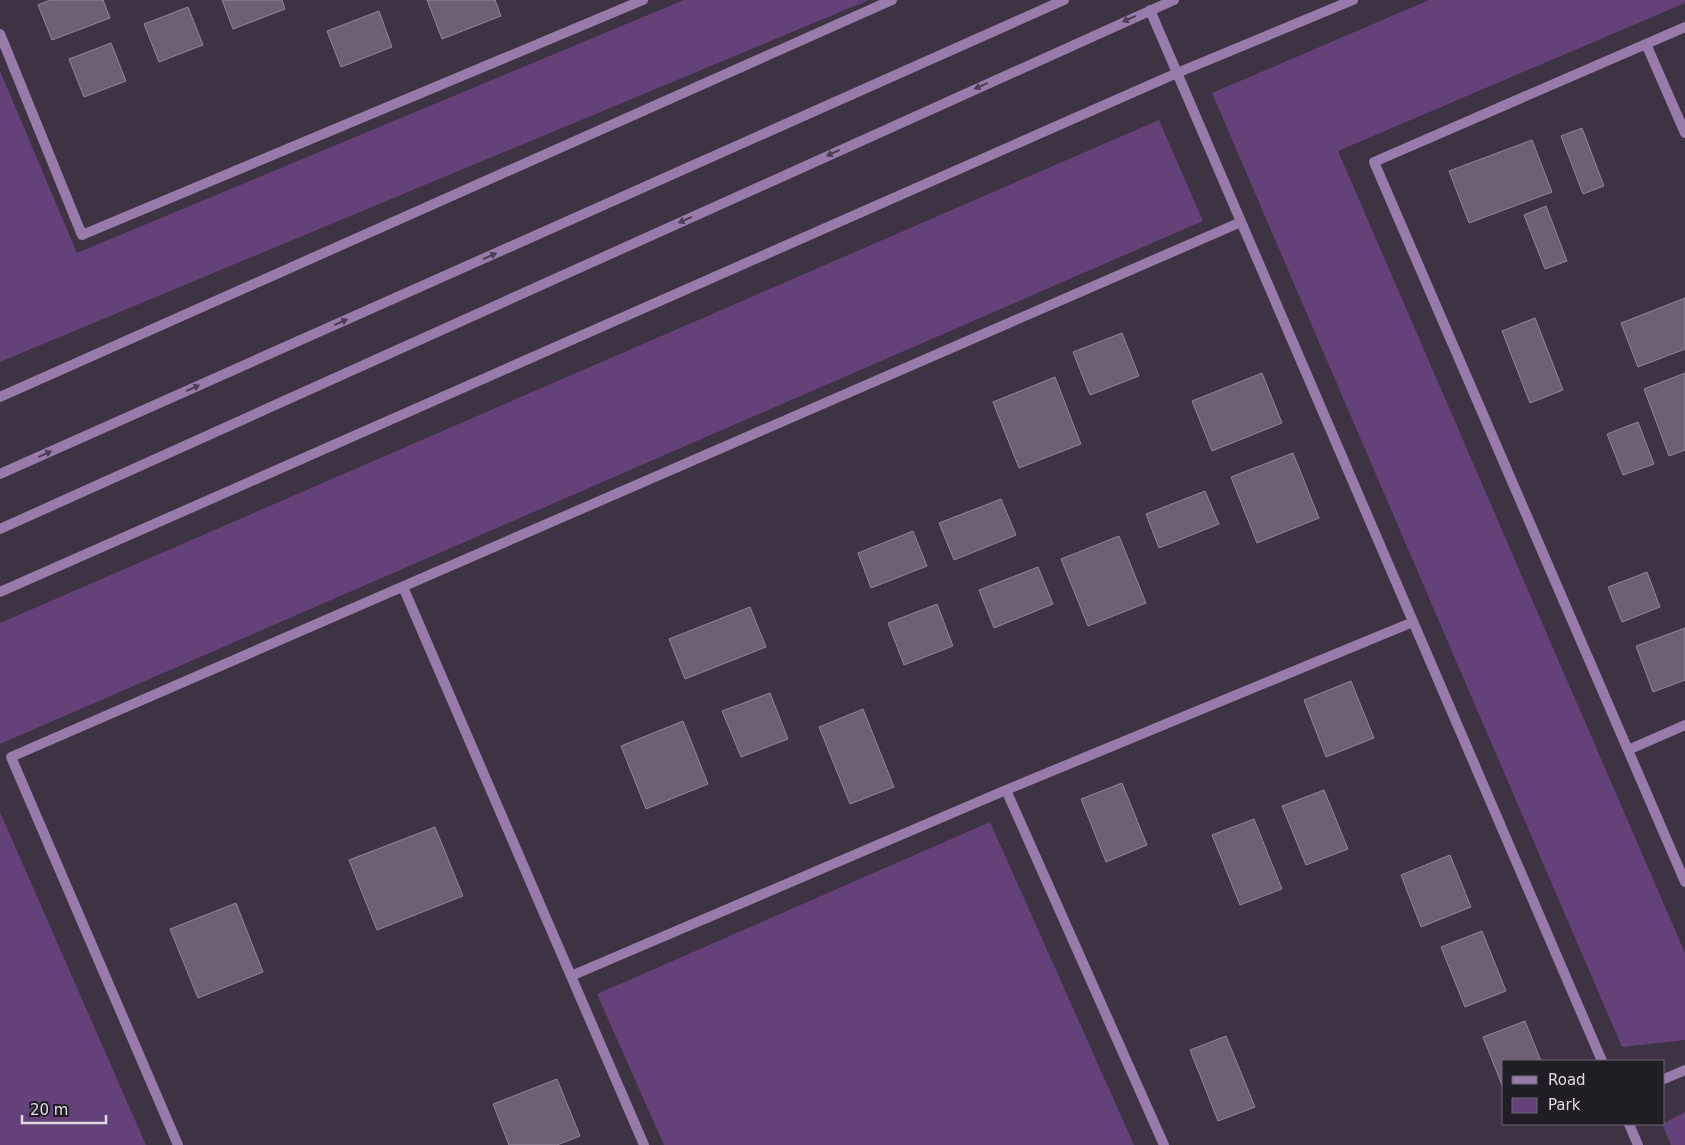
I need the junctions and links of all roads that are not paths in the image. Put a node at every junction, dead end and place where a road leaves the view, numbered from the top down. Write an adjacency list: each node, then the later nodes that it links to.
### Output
1 (643, 0): 8 (street)
2 (892, 0): 13 (street)
3 (1062, 0): 14 (street, one-way to 3)
4 (1174, 0): 6 (street)
5 (1353, 0): 10 (street)
6 (1150, 10): 10 (street); 15 (street, one-way to 15)
7 (1685, 27): 9 (street)
8 (0, 34)
9 (1646, 44): 11 (street); 20 (street)
10 (1177, 73): 12 (street); 17 (street)
11 (1685, 133)
12 (1241, 222): 16 (street); 18 (street)
13 (0, 397)
14 (0, 474)
15 (0, 529)
16 (403, 586): 23 (street); 28 (street)
17 (0, 592)
18 (1413, 622): 21 (street); 24 (street)
19 (1685, 725): 20 (street)
20 (1628, 750): 22 (street)
21 (1006, 790): 23 (street); 30 (street)
22 (1685, 882)
23 (571, 976): 29 (street)
24 (1602, 1060)
25 (1685, 1070): 26 (street)
26 (1665, 1079)
27 (1629, 1125): 31 (street)
28 (178, 1145)
29 (644, 1145)
30 (1164, 1145)
31 (1638, 1145)

